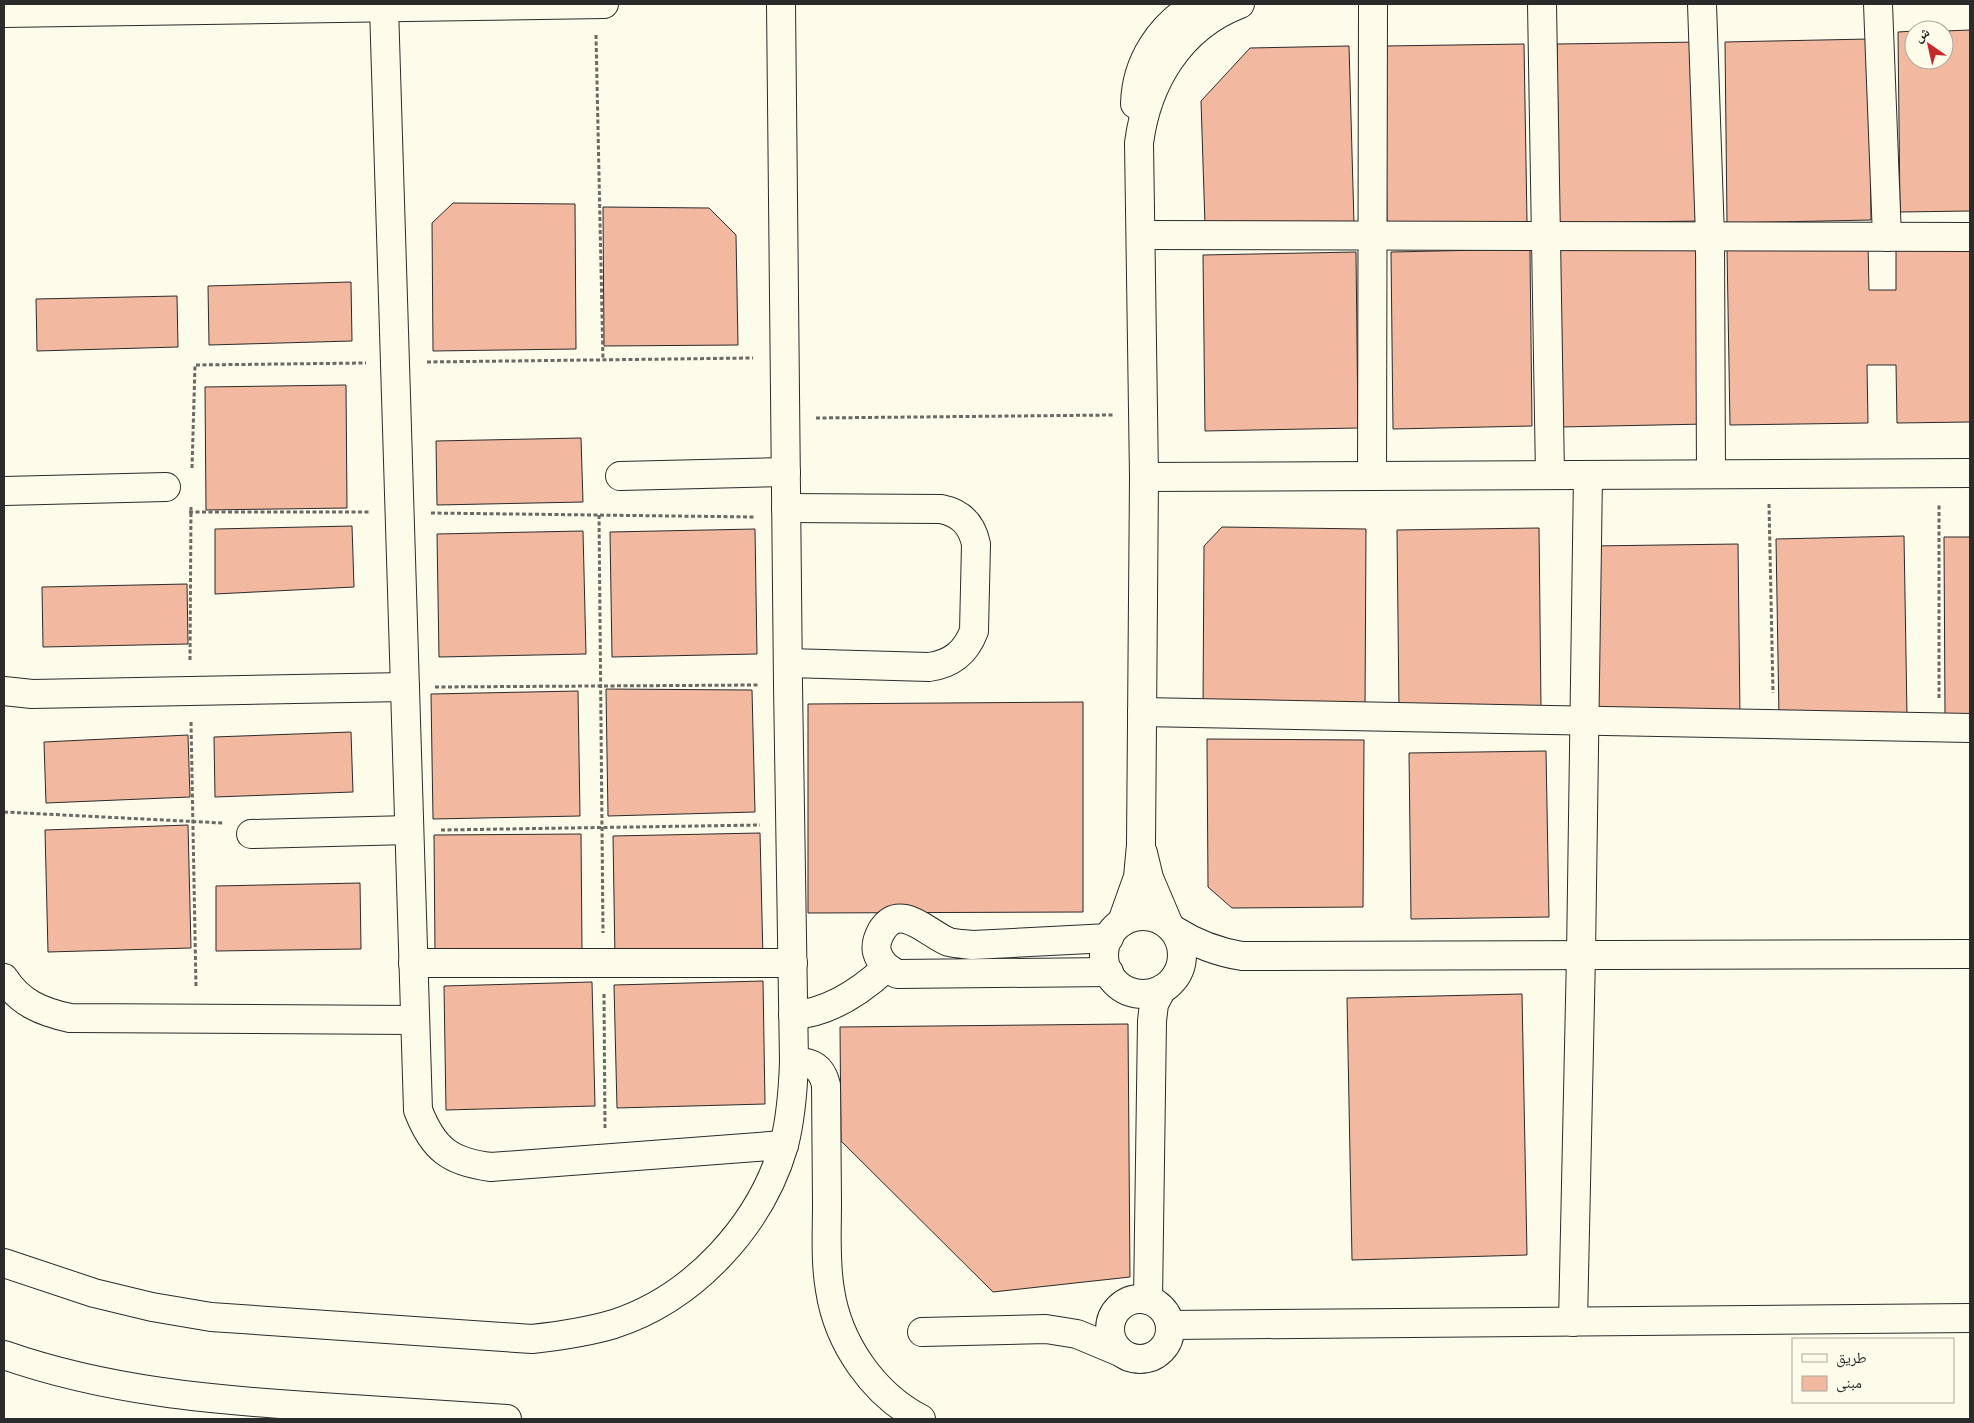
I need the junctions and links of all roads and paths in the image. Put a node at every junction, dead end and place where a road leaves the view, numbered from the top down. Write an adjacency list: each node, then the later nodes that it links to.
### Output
1 (596, 4): 2 (main road); 10 (main road); 20 (path)
2 (604, 4)
3 (781, 4): 19 (main road)
4 (1196, 4): 12 (main road)
5 (1240, 4): 12 (main road)
6 (1373, 4): 14 (main road)
7 (1542, 4): 15 (main road)
8 (1702, 4): 16 (main road)
9 (1878, 4): 17 (main road)
10 (384, 8): 11 (main road); 21 (main road)
11 (4, 13)
12 (1139, 143): 13 (main road)
13 (1141, 235): 14 (main road); 22 (main road)
14 (1373, 236): 15 (main road); 33 (main road)
15 (1546, 236): 16 (main road); 28 (main road)
16 (1710, 236): 17 (main road); 30 (main road)
17 (1887, 237): 18 (main road)
18 (1970, 237)
19 (784, 358): 20 (path); 23 (main road)
20 (603, 360): 21 (path)
21 (395, 362): 24 (path); 39 (main road)
22 (1143, 415): 23 (path); 34 (main road)
23 (785, 418): 25 (main road)
24 (192, 472)
25 (786, 472): 32 (main road); 40 (main road)
26 (1939, 473): 27 (main road); 31 (main road); 50 (path)
27 (1970, 473)
28 (1550, 474): 29 (main road); 33 (main road)
29 (1588, 474): 30 (main road); 48 (main road)
30 (1711, 474): 31 (main road)
31 (1768, 474): 49 (path)
32 (620, 476)
33 (1372, 476): 34 (main road)
34 (1144, 477): 47 (main road)
35 (166, 487): 36 (main road); 38 (path)
36 (4, 491)
37 (191, 502): 38 (path)
38 (190, 512): 39 (path); 46 (path)
39 (400, 512): 41 (path); 44 (main road)
40 (786, 513): 41 (path); 42 (main road); 42 (main road)
41 (598, 515): 43 (path)
42 (788, 674): 43 (path); 54 (main road)
43 (600, 686): 44 (path); 55 (path)
44 (405, 687): 46 (main road); 56 (main road)
45 (4, 691): 46 (main road)
46 (190, 691): 53 (path)
47 (1142, 712): 48 (main road); 58 (main road)
48 (1584, 720): 49 (main road); 62 (main road)
49 (1773, 724): 50 (main road)
50 (1939, 727): 51 (main road)
51 (1970, 728)
52 (4, 812): 53 (path)
53 (193, 822): 57 (path); 72 (path)
54 (790, 825): 55 (path); 66 (main road)
55 (602, 828): 56 (path); 65 (path)
56 (409, 830): 57 (main road); 64 (main road)
57 (251, 834)
58 (1141, 845): 59 (main road); 60 (main road)
59 (1171, 928): 60 (main road); 63 (main road); 70 (main road)
60 (1116, 930): 67 (main road); 68 (main road)
61 (1970, 954): 62 (main road)
62 (1581, 955): 63 (main road); 81 (main road)
63 (1242, 956): 70 (main road)
64 (413, 963): 65 (main road); 73 (main road)
65 (603, 963): 66 (main road); 76 (path)
66 (792, 963): 71 (main road)
67 (886, 968): 68 (main road); 71 (main road)
68 (1108, 972): 70 (main road)
69 (4, 978): 72 (main road)
70 (1166, 986): 78 (main road)
71 (793, 1015): 74 (main road)
72 (197, 1018): 73 (main road)
73 (414, 1020): 76 (main road)
74 (794, 1062): 75 (main road); 88 (main road)
75 (784, 1145): 76 (main road); 77 (main road)
76 (605, 1159)
77 (4, 1263)
78 (1148, 1300): 79 (main road); 82 (main road)
79 (1120, 1306): 83 (main road); 85 (main road)
80 (1970, 1318): 81 (main road)
81 (1573, 1322): 82 (main road)
82 (1170, 1325): 85 (main road)
83 (1046, 1329): 84 (main road); 85 (main road)
84 (922, 1332)
85 (1120, 1352)
86 (4, 1355): 87 (main road)
87 (506, 1419)
88 (921, 1419)

